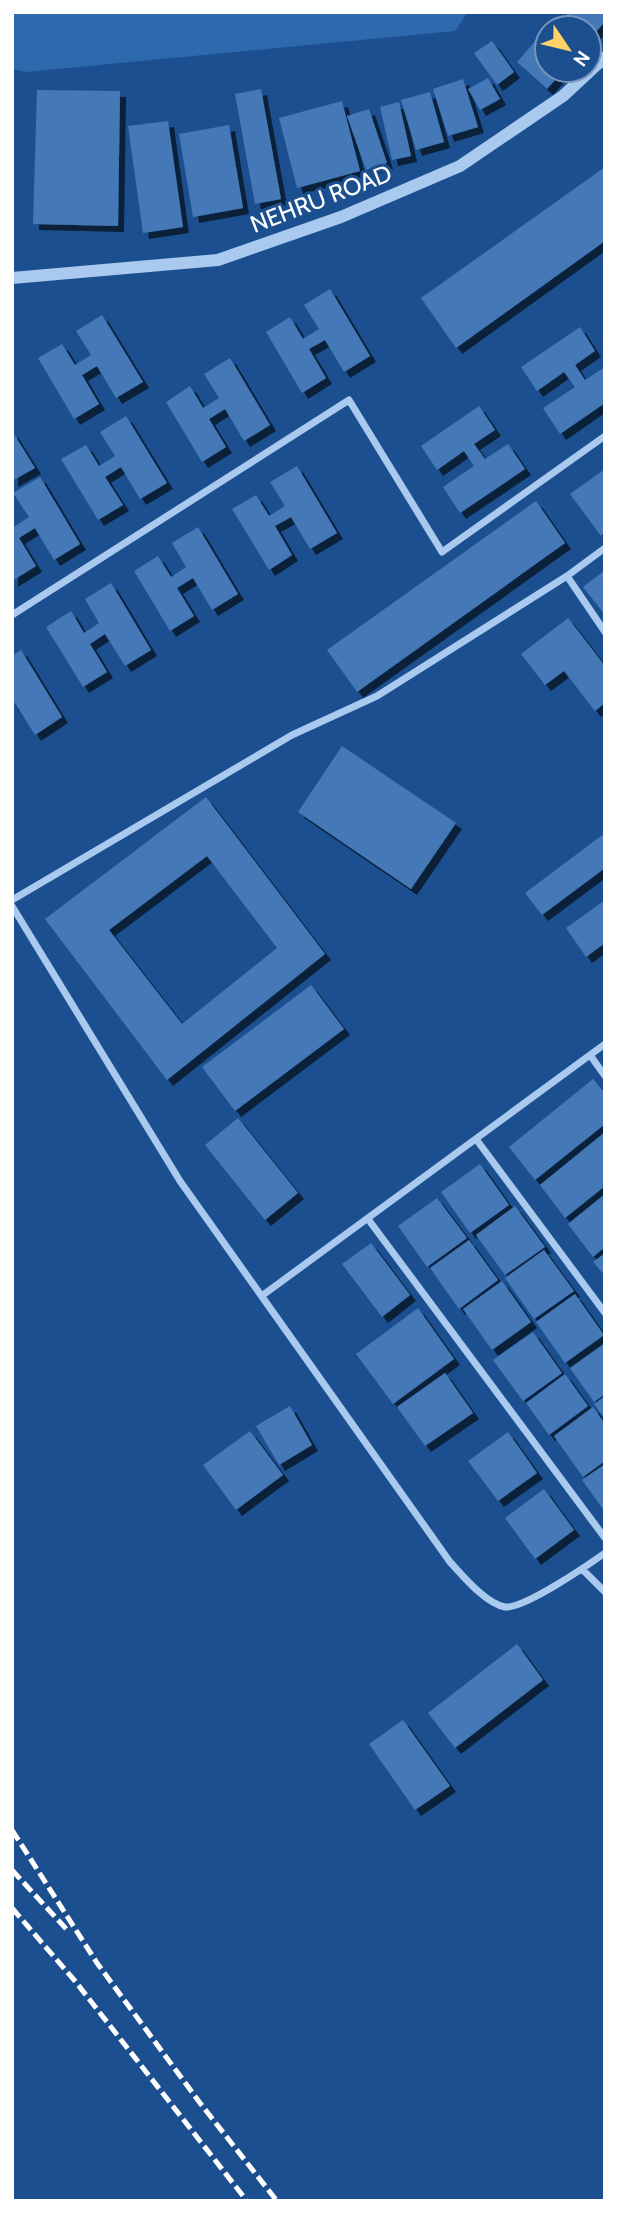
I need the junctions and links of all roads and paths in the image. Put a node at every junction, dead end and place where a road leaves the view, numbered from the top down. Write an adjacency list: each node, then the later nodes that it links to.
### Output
1 (605, 57): 2 (street, NEHRU ROAD)
2 (12, 278)
3 (605, 436): 6 (street)
4 (605, 548): 5 (street)
5 (567, 576): 7 (street); 8 (street)
6 (12, 615)
7 (605, 632)
8 (12, 900)
9 (12, 906): 15 (street)
10 (605, 1044): 11 (street)
11 (590, 1055): 12 (street); 13 (street)
12 (605, 1076)
13 (476, 1139): 14 (street); 16 (street)
14 (368, 1219): 15 (street); 17 (street)
15 (263, 1296): 19 (street)
16 (605, 1313)
17 (605, 1538)
18 (605, 1552): 19 (street)
19 (582, 1569): 20 (street)
20 (605, 1592)

